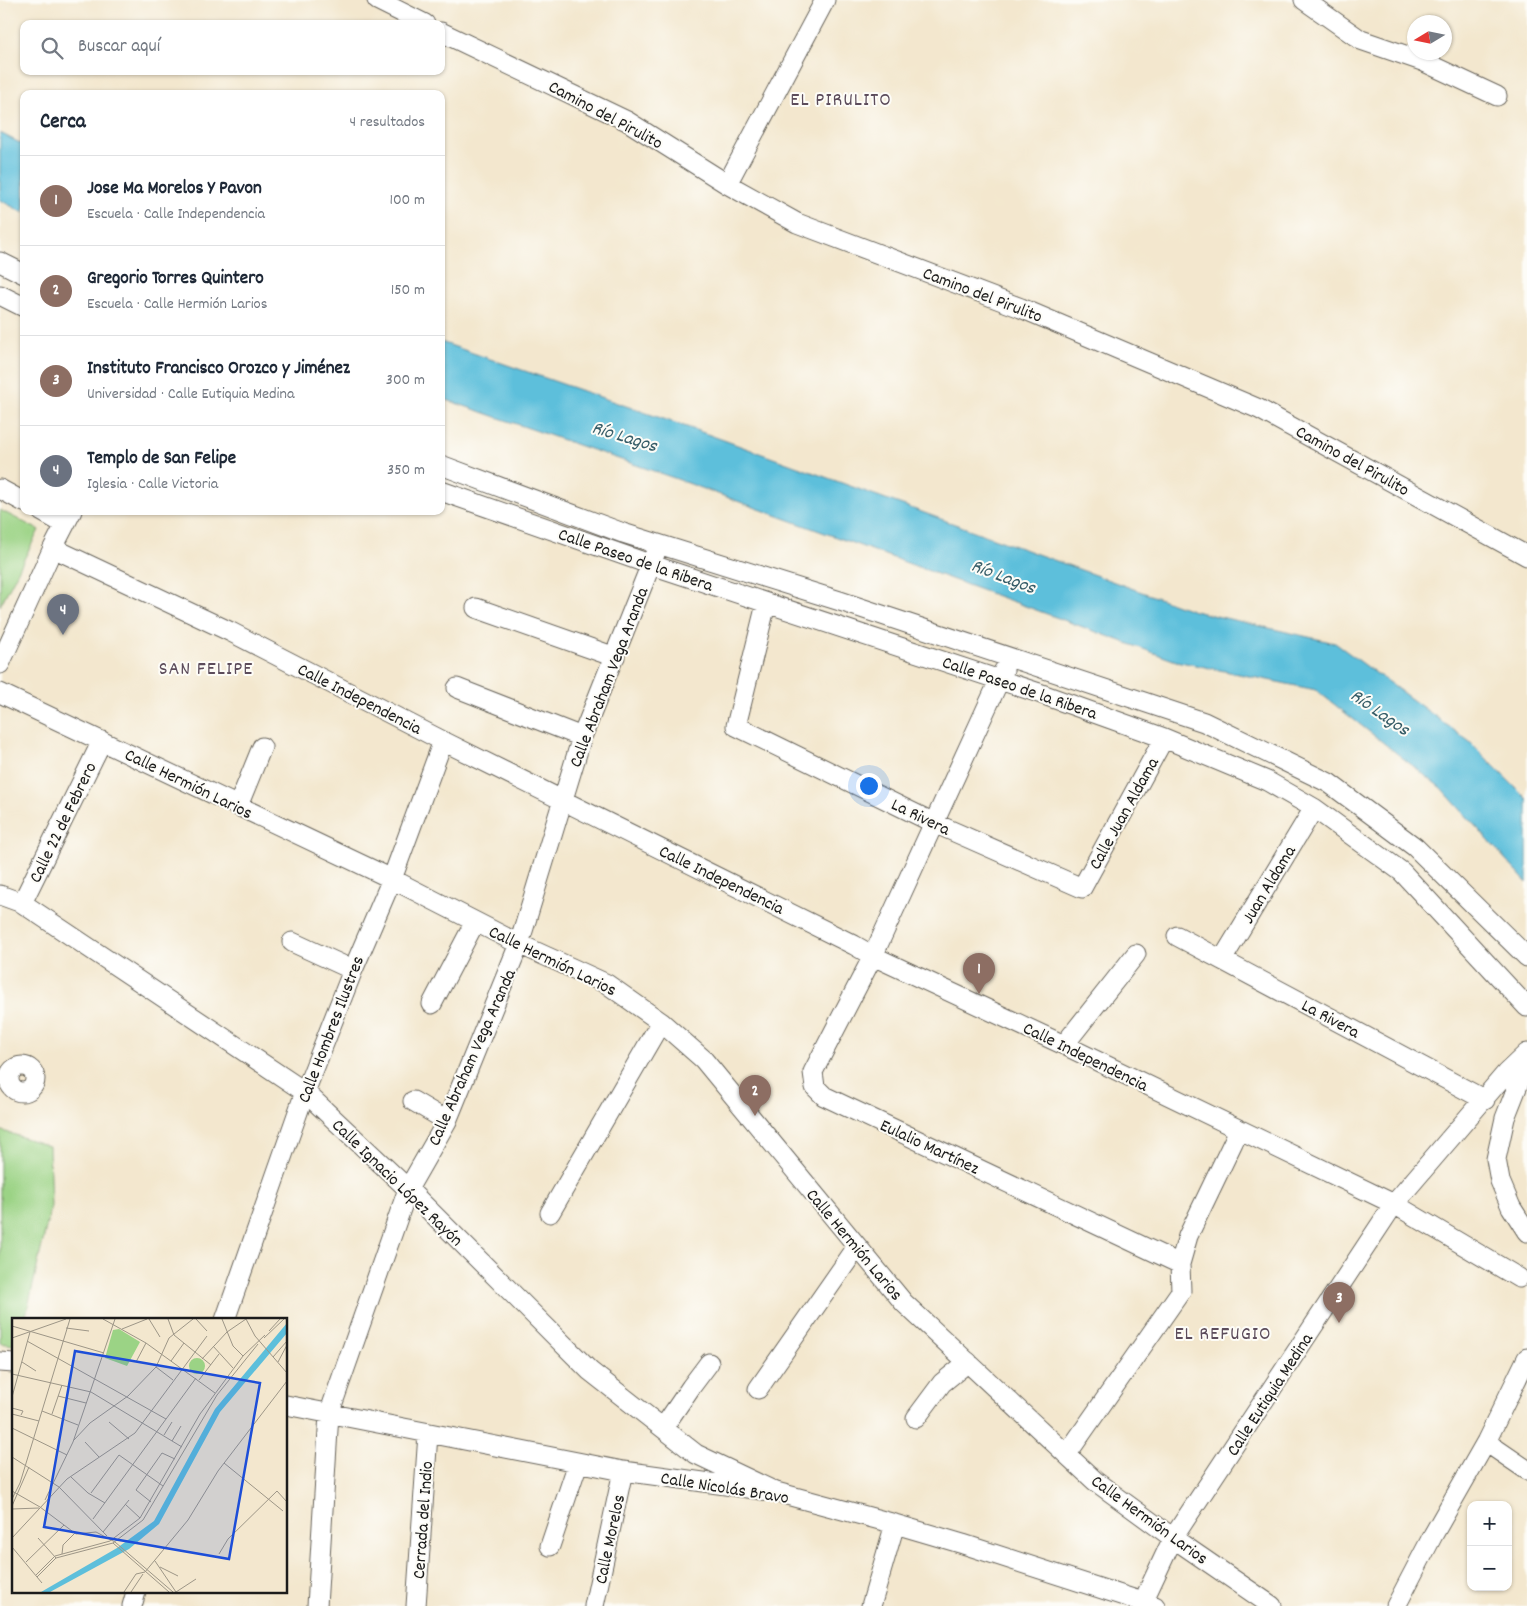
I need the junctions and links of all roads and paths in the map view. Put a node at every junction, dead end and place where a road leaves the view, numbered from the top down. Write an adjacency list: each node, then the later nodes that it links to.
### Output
1 (377, 0): 4 (street)
2 (825, 0): 7 (street)
3 (1304, 0): 6 (street)
4 (417, 20)
5 (445, 34): 7 (street, Camino del Pirulito)
6 (1497, 96)
7 (727, 184): 19 (street, Camino del Pirulito)
8 (0, 262): 9 (street)
9 (20, 272)
10 (0, 295): 11 (street)
11 (20, 305)
12 (445, 466): 17 (street, Calle Paseo de la Ribera)
13 (0, 488): 15 (street)
14 (445, 491): 20 (street, Calle Paseo de la Ribera)
15 (20, 500)
16 (68, 518): 18 (street)
17 (658, 544): 20 (street, Calle Abraham Vega Aranda); 24 (street, Calle Paseo de la Ribera)
18 (53, 548): 25 (street); 32 (street, Calle Independencia)
19 (1527, 556)
20 (652, 566): 21 (street, Calle Paseo de la Ribera); 23 (street, Calle Abraham Vega Aranda)
21 (766, 604): 26 (street, Calle Paseo de la Ribera); 37 (street, La Rivera)
22 (476, 608): 23 (street)
23 (615, 657): 29 (street, Calle Abraham Vega Aranda)
24 (1009, 657): 26 (street, Eulalio Martínez); 48 (street, Calle Paseo de la Ribera)
25 (0, 664)
26 (1000, 681): 30 (street, Calle Paseo de la Ribera); 37 (street, Eulalio Martínez)
27 (457, 688): 29 (street)
28 (0, 692): 31 (street, Calle Hermión Larios)
29 (582, 737): 34 (street, Calle Abraham Vega Aranda)
30 (1164, 738): 36 (street, Calle Paseo de la Ribera); 39 (street, Calle Juan Aldama)
31 (102, 741): 35 (street, Calle Hermión Larios); 41 (street, Calle 22 de Febrero)
32 (443, 741): 34 (street, Calle Independencia); 38 (street, Calle Hombres Ilustres)
33 (262, 747): 35 (street)
34 (562, 799): 45 (street, Calle Abraham Vega Aranda); 47 (street, Calle Independencia)
35 (238, 806): 38 (street, Calle Hermión Larios)
36 (1314, 808): 49 (street, Juan Aldama); 52 (street, Calle Paseo de la Ribera)
37 (934, 823): 39 (street, La Rivera); 47 (street, Eulalio Martínez)
38 (392, 879): 42 (street, Calle Hermión Larios); 50 (street, Calle Hombres Ilustres)
39 (1082, 888)
40 (0, 895): 41 (street, Calle Ignacio López Rayón)
41 (22, 903): 57 (street, Calle Ignacio López Rayón)
42 (475, 922): 45 (street, Calle Hermión Larios); 51 (street)
43 (1177, 936): 49 (street, La Rivera)
44 (292, 942): 50 (street)
45 (519, 944): 53 (street, Calle Hermión Larios); 60 (street, Calle Abraham Vega Aranda)
46 (1136, 954): 54 (street)
47 (873, 956): 54 (street, Calle Independencia); 67 (street, Eulalio Martínez)
48 (1527, 957)
49 (1222, 960): 58 (street, La Rivera)
50 (353, 970): 57 (street, Calle Hombres Ilustres)
51 (432, 1004)
52 (1527, 1006)
53 (661, 1022): 64 (street); 66 (street, Calle Hermión Larios)
54 (1064, 1045): 61 (street, Calle Independencia)
55 (1527, 1053): 58 (street, Calle Eutiquia Medina)
56 (1527, 1062): 65 (street)
57 (305, 1092): 62 (street, Calle Ignacio López Rayón); 69 (street, Calle Hombres Ilustres)
58 (1485, 1100): 63 (street, Calle Eutiquia Medina)
59 (413, 1101): 60 (street)
60 (447, 1121): 62 (street, Calle Abraham Vega Aranda)
61 (1239, 1130): 63 (street, Calle Independencia); 67 (street)
62 (408, 1189): 75 (street, Calle Abraham Vega Aranda); 77 (street, Calle Ignacio López Rayón)
63 (1394, 1204): 68 (street, Calle Independencia); 88 (street, Calle Eutiquia Medina)
64 (550, 1213)
65 (1527, 1232)
66 (857, 1246): 71 (street, Calle Hermión Larios); 73 (street)
67 (1180, 1264): 81 (street)
68 (1519, 1278)
69 (226, 1318)
70 (1527, 1358): 79 (street)
71 (968, 1362): 76 (street); 81 (street, Calle Hermión Larios)
72 (709, 1363): 77 (street)
73 (758, 1389)
74 (288, 1405): 75 (street, Calle Nicolás Bravo)
75 (330, 1414): 78 (street, Calle Nicolás Bravo); 91 (street, Calle Abraham Vega Aranda)
76 (916, 1418)
77 (663, 1428): 80 (street, Calle Ignacio López Rayón)
78 (428, 1434): 82 (street, Calle Nicolás Bravo); 92 (street, Cerrada del Indio)
79 (1486, 1442): 83 (street); 96 (street)
80 (696, 1454): 85 (street); 86 (street, Calle Ignacio López Rayón)
81 (1067, 1454): 88 (street, Calle Hermión Larios)
82 (578, 1462): 84 (street, Calle Nicolás Bravo); 89 (street)
83 (1527, 1470)
84 (623, 1471): 85 (street, Calle Nicolás Bravo); 93 (street, Calle Morelos)
85 (691, 1481): 86 (street, Calle Nicolás Bravo)
86 (776, 1492): 87 (street, Calle Nicolás Bravo)
87 (894, 1524): 90 (street, Calle Nicolás Bravo); 94 (street)
88 (1173, 1538): 90 (street, Calle Eutiquia Medina); 95 (street, Calle Hermión Larios)
89 (550, 1546)
90 (1146, 1605)
91 (317, 1606)
92 (416, 1606)
93 (594, 1606)
94 (871, 1606)
95 (1272, 1606)
96 (1396, 1606)

